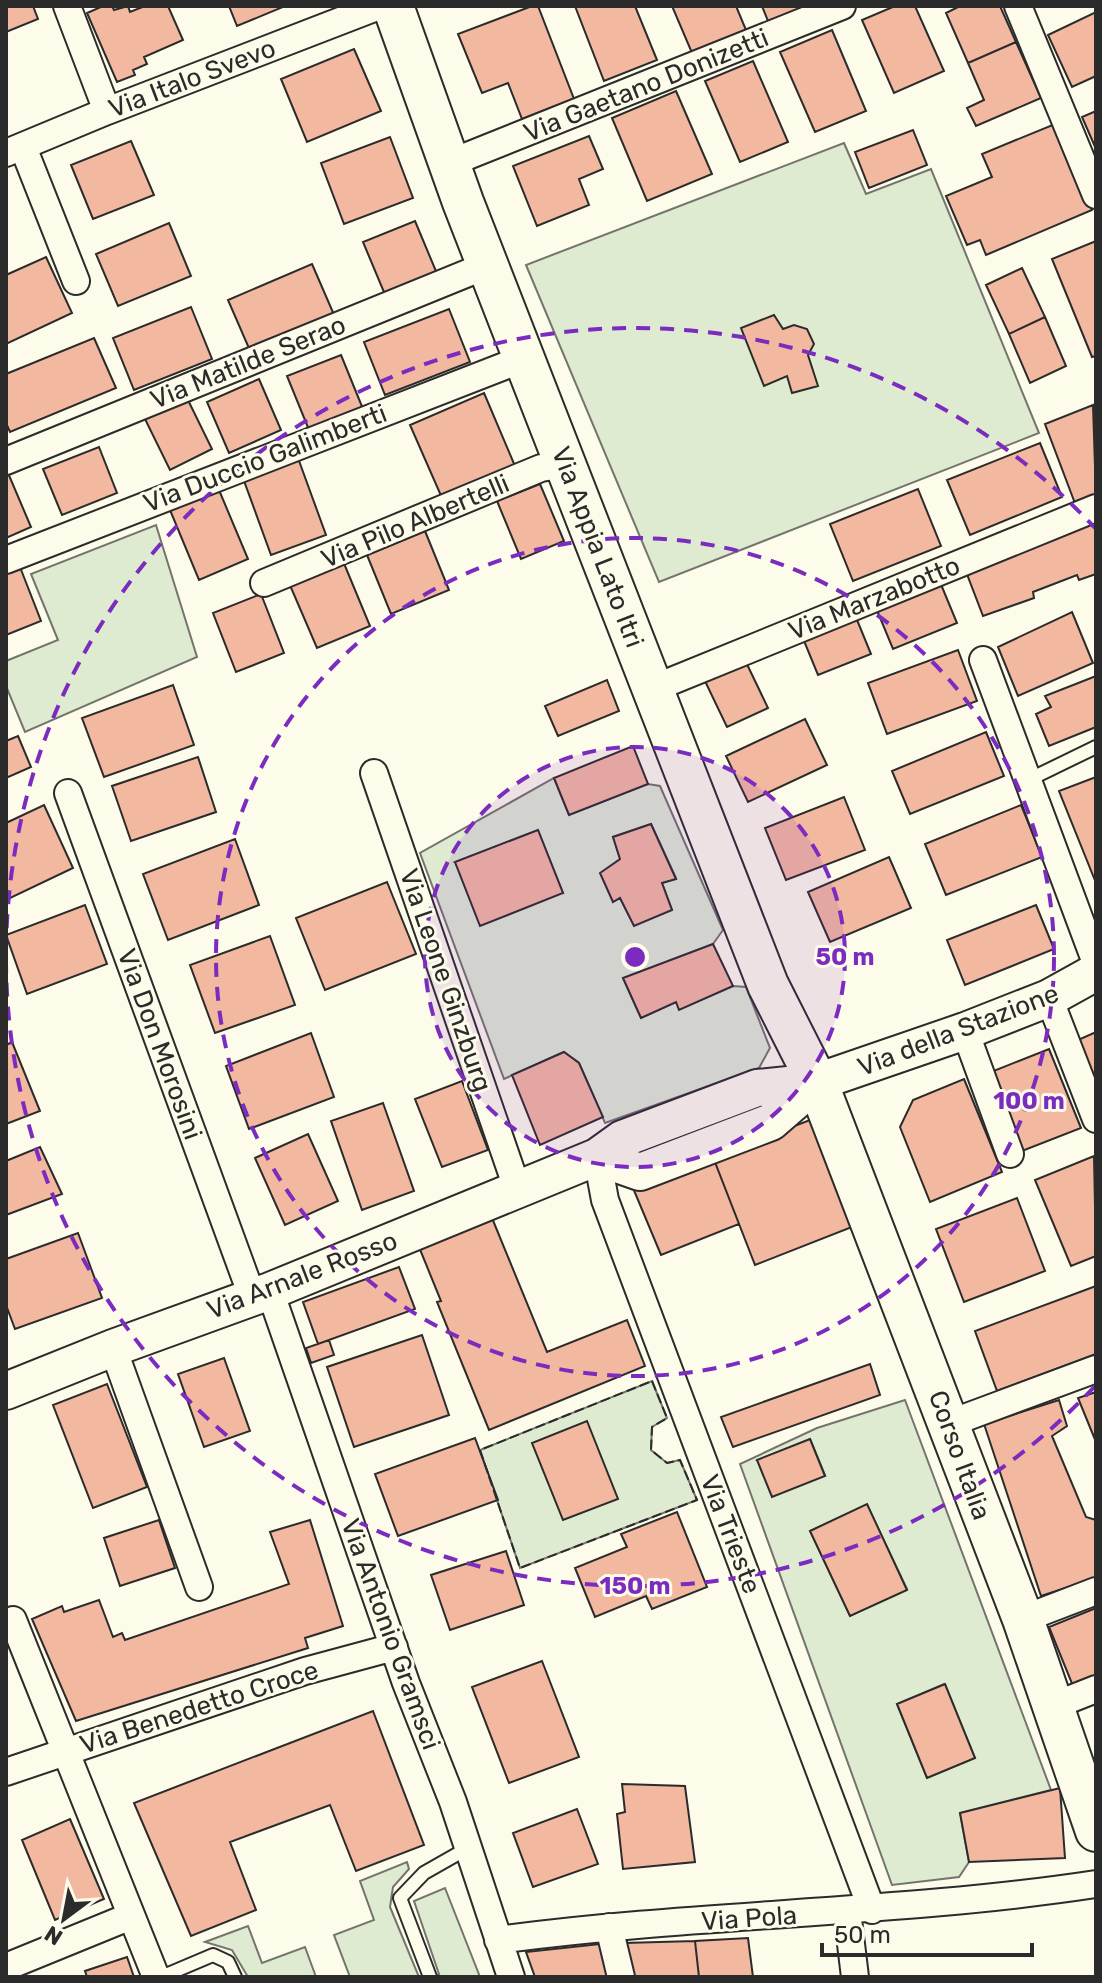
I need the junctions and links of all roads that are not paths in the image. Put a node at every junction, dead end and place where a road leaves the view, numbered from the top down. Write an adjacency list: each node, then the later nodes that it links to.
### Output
1 (67, 6): 6 (street)
2 (379, 6): 6 (street, Via Italo Svevo)
3 (393, 6): 8 (main road, Via Appia Lato Itri)
4 (842, 6): 8 (street, Via Gaetano Donizetti)
5 (1018, 6): 9 (street)
6 (107, 111): 7 (street, Via Italo Svevo)
7 (14, 150): 11 (street)
8 (450, 163): 10 (main road, Via Appia Lato Itri)
9 (1096, 195)
10 (490, 264): 12 (main road, Via Appia Lato Itri); 13 (street, Via Matilde Serao)
11 (76, 281)
12 (525, 358): 14 (main road, Via Appia Lato Itri); 16 (street, Via Duccio Galimberti)
13 (6, 461)
14 (567, 464): 17 (street, Via Pilo Albertelli); 19 (main road, Via Appia Lato Itri)
15 (1096, 508): 19 (street, Via Marzabotto)
16 (6, 560)
17 (264, 583)
18 (983, 660): 22 (street)
19 (652, 689): 28 (main road, Via Appia Lato Itri)
20 (1096, 747): 22 (lane)
21 (374, 773): 32 (street, Via Leone Ginzburg)
22 (1028, 780): 24 (street)
23 (68, 793): 33 (street, Via Don Morosini)
24 (1096, 963)
25 (1096, 972): 26 (street, Via della Stazione)
26 (1049, 998): 27 (street, Via della Stazione); 29 (street)
27 (965, 1031): 28 (street, Via della Stazione); 30 (street)
28 (817, 1082): 31 (street, Via Arnale Rosso); 37 (main road, Corso Italia)
29 (1096, 1119)
30 (1010, 1154)
31 (597, 1157): 32 (street, Via Arnale Rosso); 50 (street, Via Trieste)
32 (517, 1188): 33 (street, Via Arnale Rosso)
33 (261, 1294): 34 (street, Via Arnale Rosso); 42 (street, Via Antonio Gramsci)
34 (113, 1348): 36 (street, Via Arnale Rosso); 38 (street)
35 (1096, 1369): 37 (street)
36 (6, 1391)
37 (948, 1424): 41 (main road, Corso Italia)
38 (199, 1587)
39 (1096, 1591): 41 (street)
40 (10, 1616): 45 (street)
41 (1023, 1619): 44 (main road, Corso Italia)
42 (394, 1647): 45 (street, Via Benedetto Croce); 48 (street, Via Antonio Gramsci)
43 (1096, 1689): 44 (street)
44 (1053, 1706): 47 (main road, Corso Italia)
45 (64, 1751): 46 (street, Via Benedetto Croce); 51 (street)
46 (6, 1772)
47 (1096, 1831)
48 (468, 1848): 53 (street, Via Antonio Gramsci); 57 (lane)
49 (1096, 1884): 50 (street, Via Pola)
50 (860, 1910): 52 (street, Via Pola); 60 (street, Via Trieste)
51 (131, 1916): 54 (street); 55 (street)
52 (609, 1927): 53 (street, Via Pola); 59 (street)
53 (498, 1940): 58 (street, Via Antonio Gramsci)
54 (6, 1967)
55 (158, 1977): 56 (lane)
56 (235, 1977)
57 (430, 1977)
58 (511, 1977)
59 (621, 1977)
60 (855, 1977)

